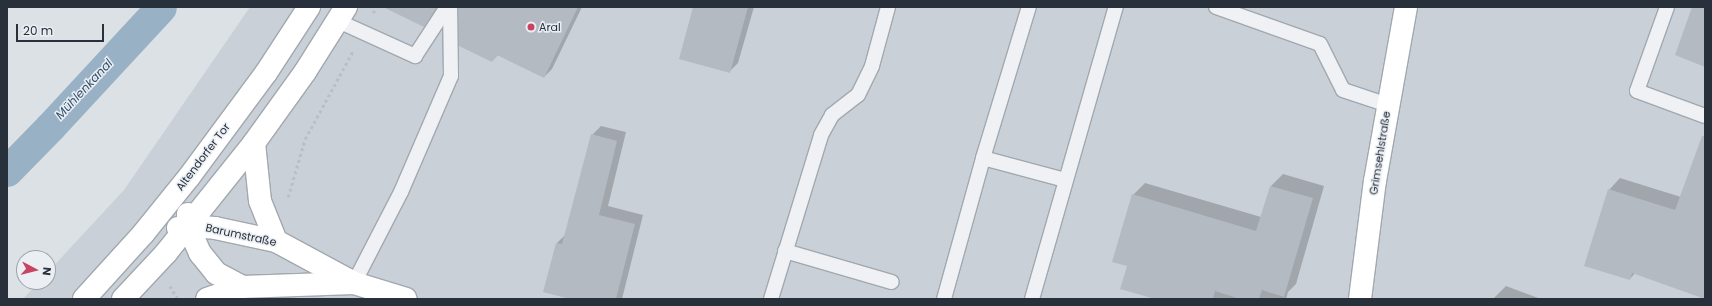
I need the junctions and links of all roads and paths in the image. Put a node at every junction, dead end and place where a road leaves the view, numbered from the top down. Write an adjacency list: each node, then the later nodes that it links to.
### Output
1 (310, 7): 16 (main road, Altendorfer Tor)
2 (376, 7): 11 (path)
3 (449, 7): 11 (lane); 23 (lane)
4 (888, 7): 21 (lane)
5 (1029, 7): 15 (lane)
6 (1116, 7): 17 (lane)
7 (1216, 7): 12 (lane)
8 (1406, 7): 12 (main road, Grimsehlstraße)
9 (1667, 7): 13 (lane)
10 (342, 14): 11 (lane); 14 (main road)
11 (364, 32): 20 (path)
12 (1388, 105): 32 (main road, Grimsehlstraße)
13 (1705, 116)
14 (254, 143): 18 (main road); 20 (main road)
15 (983, 158): 17 (lane); 30 (lane)
16 (189, 177): 18 (main road); 19 (main road, Altendorfer Tor)
17 (1065, 180): 31 (lane)
18 (188, 226): 19 (main road, Barumstraße); 20 (main road, Barumstraße); 24 (main road); 26 (main road)
19 (143, 234): 25 (main road, Altendorfer Tor)
20 (276, 241): 23 (main road, Barumstraße)
21 (786, 251): 22 (lane); 29 (lane)
22 (892, 282)
23 (354, 283): 24 (main road, Barumstraße); 28 (main road, Barumstraße)
24 (242, 287): 27 (main road, Barumstraße)
25 (84, 299)
26 (123, 299)
27 (207, 299)
28 (406, 299)
29 (771, 299)
30 (944, 299)
31 (1032, 299)
32 (1360, 299)

